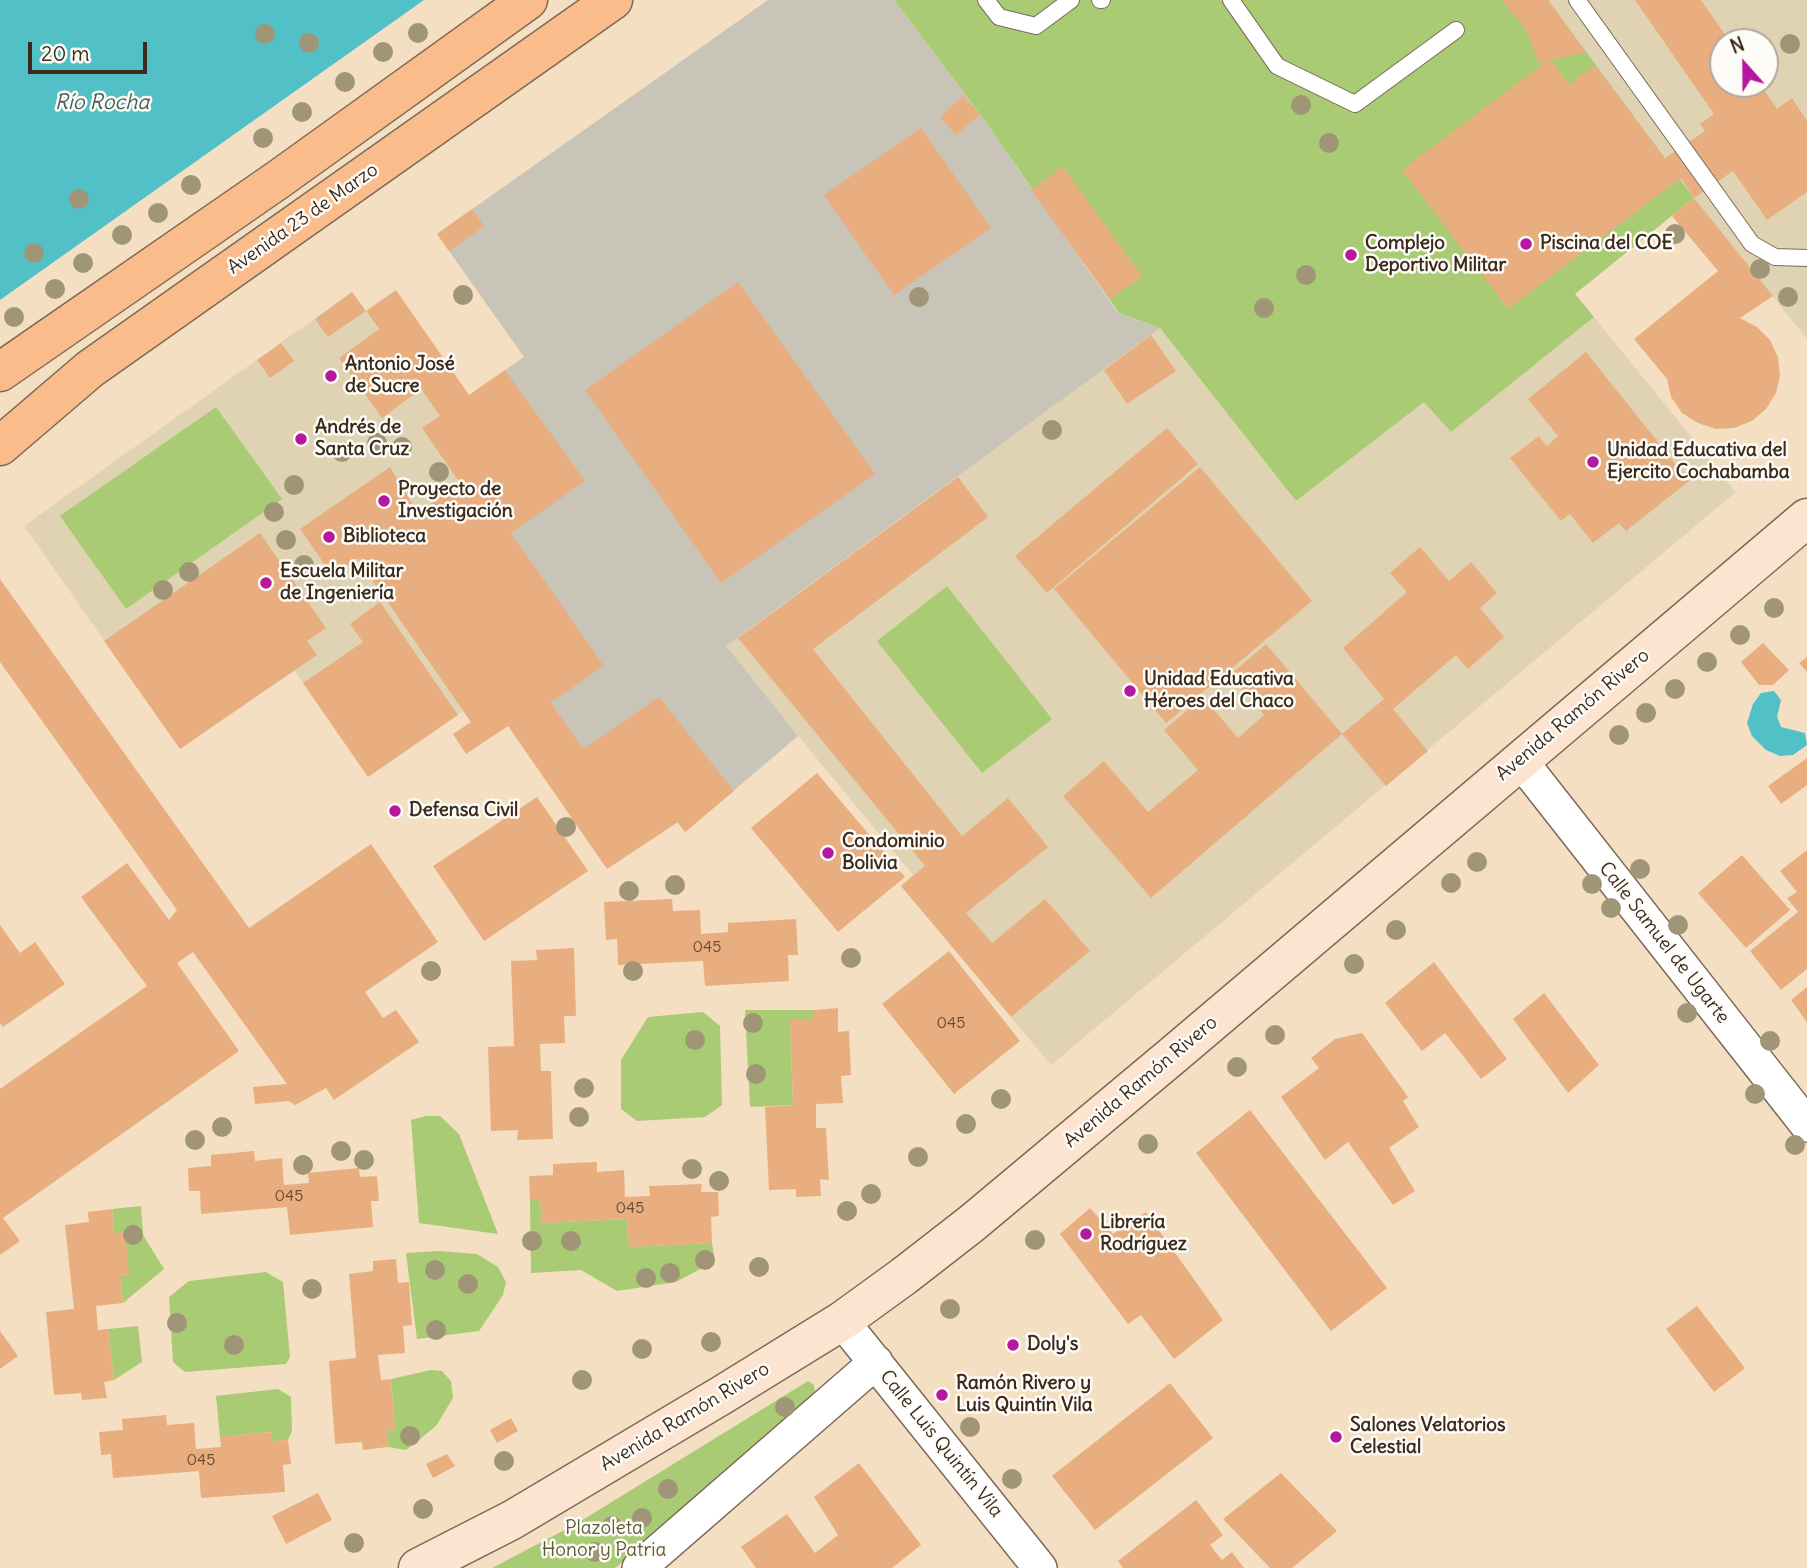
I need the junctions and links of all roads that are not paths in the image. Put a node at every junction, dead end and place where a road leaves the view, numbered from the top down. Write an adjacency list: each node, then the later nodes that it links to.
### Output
1 (528, 0): 9 (main road)
2 (612, 0): 12 (main road, Avenida 23 de Marzo)
3 (986, 0): 4 (lane)
4 (1071, 0)
5 (1231, 0): 7 (lane)
6 (1577, 0): 8 (lane)
7 (1455, 30)
8 (1807, 258)
9 (51, 337): 10 (main road); 11 (main road)
10 (0, 372)
11 (0, 395)
12 (0, 446)
13 (1807, 517): 14 (street, Avenida Ramón Rivero)
14 (1520, 760): 15 (street, Calle Samuel de Ugarte); 16 (street, Avenida Ramón Rivero)
15 (1807, 1125)
16 (842, 1321): 17 (street, Calle Luis Quintín Vila); 18 (street, Avenida Ramón Rivero)
17 (876, 1362): 19 (street); 20 (street, Calle Luis Quintín Vila)
18 (418, 1568)
19 (639, 1568)
20 (1040, 1568)

